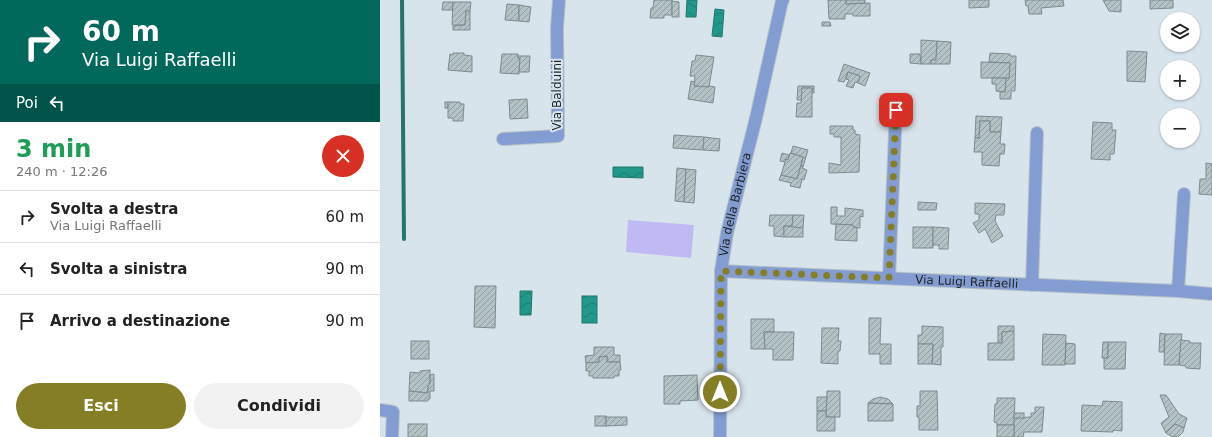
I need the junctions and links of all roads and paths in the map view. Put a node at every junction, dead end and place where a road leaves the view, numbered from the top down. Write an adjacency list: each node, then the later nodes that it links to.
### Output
1 (559, 0): 5 (street, Via Balduini)
2 (782, 0): 7 (street, Via della Barbiera)
3 (896, 110): 8 (street)
4 (1037, 133): 9 (street)
5 (503, 139)
6 (1184, 194): 10 (street)
7 (721, 271): 8 (street, Via Luigi Raffaelli); 14 (street, Via della Barbiera)
8 (889, 278): 9 (street, Via Luigi Raffaelli)
9 (1032, 284): 10 (street, Via Luigi Raffaelli)
10 (1178, 291): 11 (street, Via Luigi Raffaelli)
11 (1212, 294)
12 (380, 410): 13 (street)
13 (392, 437)
14 (720, 437)

